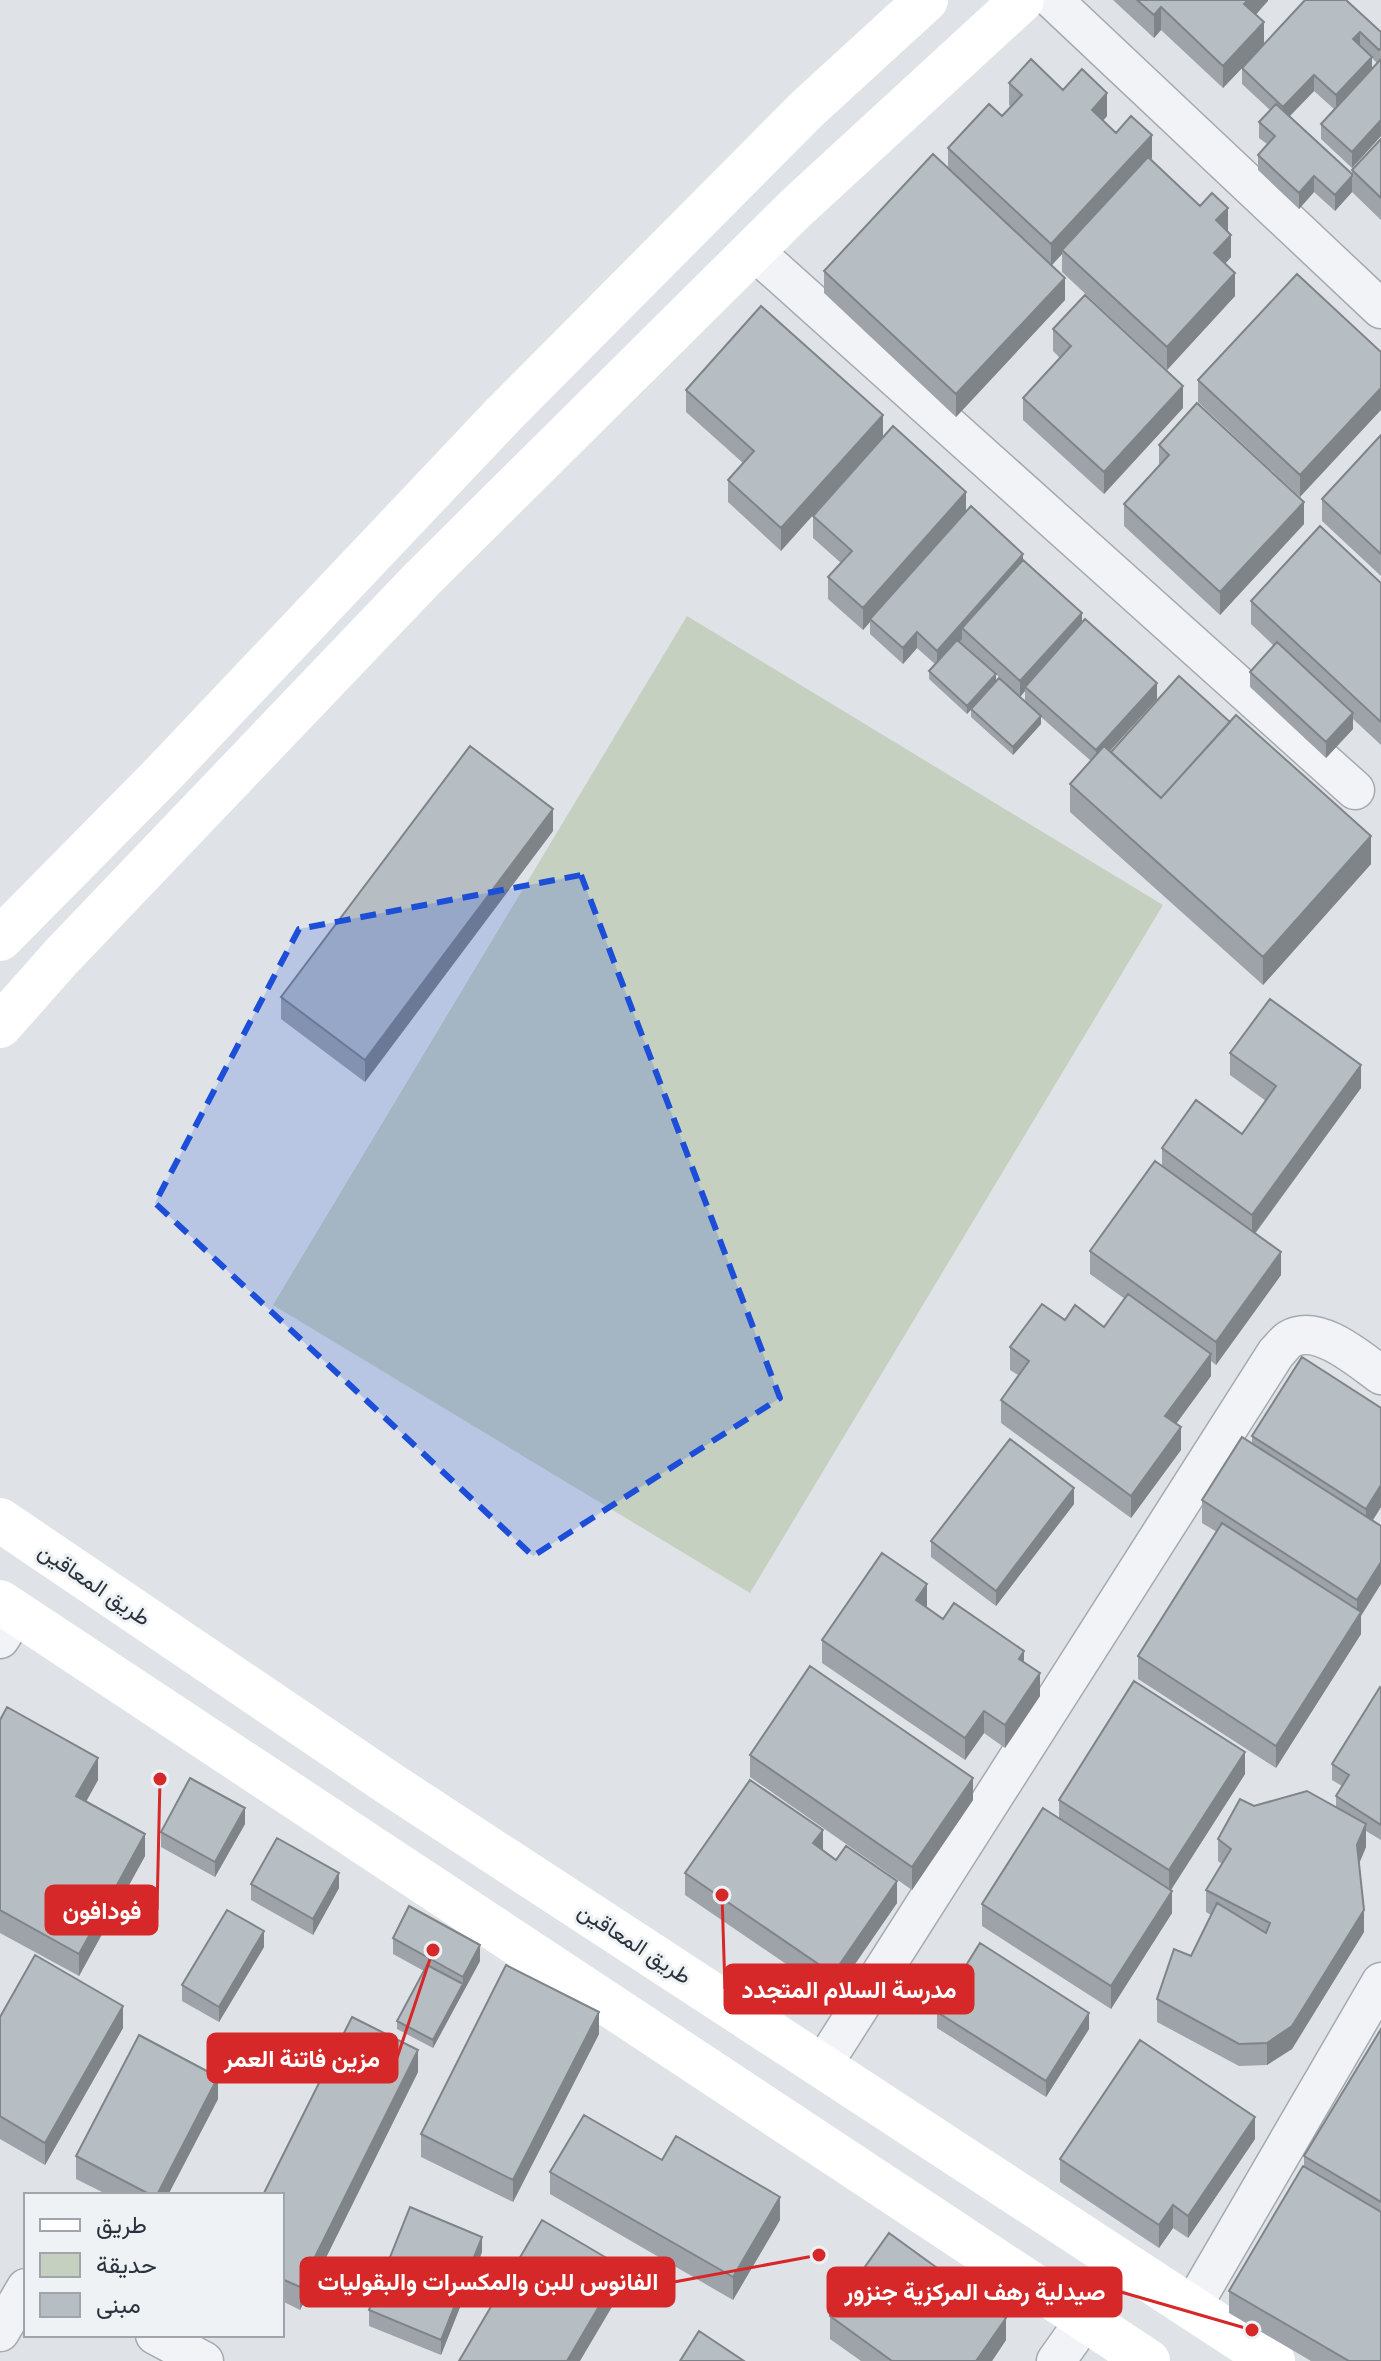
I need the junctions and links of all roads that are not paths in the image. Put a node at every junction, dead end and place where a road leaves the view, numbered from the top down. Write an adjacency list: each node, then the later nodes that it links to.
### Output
1 (926, 0): 7 (street)
2 (1022, 0): 4 (street)
3 (1053, 0): 5 (street)
4 (753, 250): 6 (street); 8 (street)
5 (1381, 309)
6 (1355, 790)
7 (0, 939)
8 (0, 1026)
9 (1381, 1375): 13 (street)
10 (0, 1520): 13 (street, طريق المعاقين)
11 (6, 1618): 16 (street)
12 (1381, 1982): 15 (street)
13 (822, 2066): 15 (street, طريق المعاقين)
14 (24, 2291): 17 (street)
15 (1192, 2307): 22 (street, طريق المعاقين)
16 (1085, 2320): 20 (street); 21 (street)
17 (0, 2332)
18 (159, 2337): 19 (street)
19 (204, 2361)
20 (1056, 2361)
21 (1148, 2361)
22 (1273, 2361)

